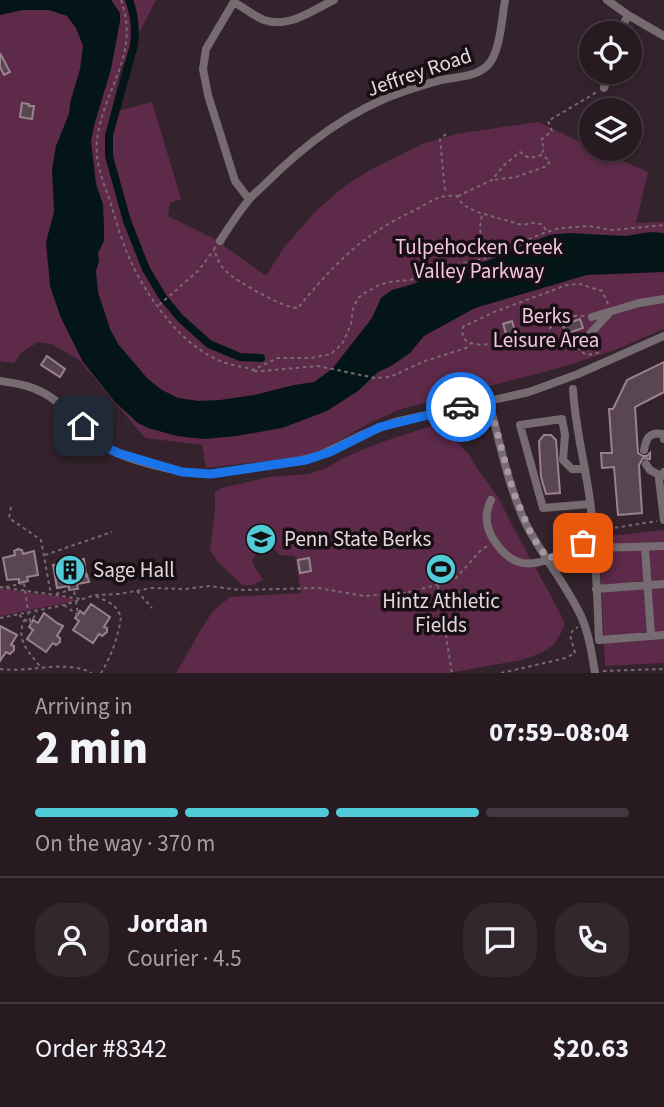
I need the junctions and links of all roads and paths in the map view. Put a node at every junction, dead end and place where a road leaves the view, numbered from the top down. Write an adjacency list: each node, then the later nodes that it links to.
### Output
1 (121, 0): 26 (path)
2 (334, 0): 5 (street)
3 (505, 0): 16 (street, Jeffrey Road)
4 (607, 0): 6 (street)
5 (235, 1): 16 (street)
6 (628, 15): 7 (street); 8 (street)
7 (625, 21)
8 (664, 36)
9 (605, 84): 10 (street)
10 (604, 88): 12 (path)
11 (446, 134): 14 (path)
12 (542, 155): 13 (path); 13 (path)
13 (492, 180): 15 (path)
14 (446, 195): 15 (path); 22 (path)
15 (457, 196): 17 (path)
16 (249, 199): 20 (street, Jeffrey Road)
17 (482, 214): 19 (path); 21 (path)
18 (664, 225): 19 (path)
19 (548, 232): 23 (path)
20 (220, 241): 22 (path)
21 (482, 245): 23 (path); 24 (path)
22 (215, 249): 26 (path)
23 (502, 250): 24 (path)
24 (480, 259): 38 (path)
25 (664, 299): 27 (street)
26 (158, 306): 38 (path)
27 (611, 311): 28 (street); 31 (street); 35 (path)
28 (592, 317): 29 (path)
29 (566, 319): 30 (path); 32 (path)
30 (567, 323)
31 (589, 335): 34 (path); 37 (path)
32 (552, 336): 34 (path); 35 (path)
33 (664, 336): 37 (street)
34 (562, 338): 36 (path)
35 (471, 343): 38 (path)
36 (556, 344)
37 (603, 363): 41 (street)
38 (253, 370)
39 (0, 381): 41 (street)
40 (573, 389): 45 (street)
41 (491, 401): 58 (street)
42 (664, 439): 43 (street)
43 (644, 450)
44 (646, 464): 46 (street)
45 (585, 469): 48 (street); 48 (street)
46 (663, 474): 50 (street)
47 (491, 499): 53 (street)
48 (590, 504): 52 (street)
49 (11, 507): 57 (path)
50 (664, 520): 52 (path)
51 (112, 532): 57 (path)
52 (593, 532): 54 (street)
53 (495, 541): 58 (street); 60 (path)
54 (594, 545): 56 (street); 58 (street); 63 (street)
55 (664, 546): 56 (street)
56 (645, 547): 61 (street)
57 (44, 555): 66 (path)
58 (548, 559): 83 (street)
59 (664, 584): 61 (street)
60 (438, 585): 64 (path); 86 (path)
61 (648, 585): 63 (street); 79 (street)
62 (2, 587): 65 (path); 65 (path)
63 (596, 589): 79 (street)
64 (137, 590): 67 (path); 70 (path)
65 (25, 591): 66 (path); 72 (path)
66 (51, 595): 68 (path); 68 (path)
67 (95, 595): 68 (path); 85 (path)
68 (75, 600): 69 (path); 69 (path)
69 (64, 605): 71 (path)
70 (152, 608)
71 (38, 610): 72 (path); 76 (path)
72 (28, 612): 73 (path); 76 (path)
73 (18, 614): 74 (path); 75 (path)
74 (0, 618)
75 (25, 619): 76 (path); 82 (path)
76 (31, 622)
77 (573, 630): 87 (path)
78 (664, 635): 79 (street)
79 (651, 636)
80 (0, 669): 82 (path)
81 (664, 669): 83 (path)
82 (43, 670): 84 (path)
83 (595, 672)
84 (92, 673)
85 (101, 673)
86 (452, 673)
87 (501, 673)

